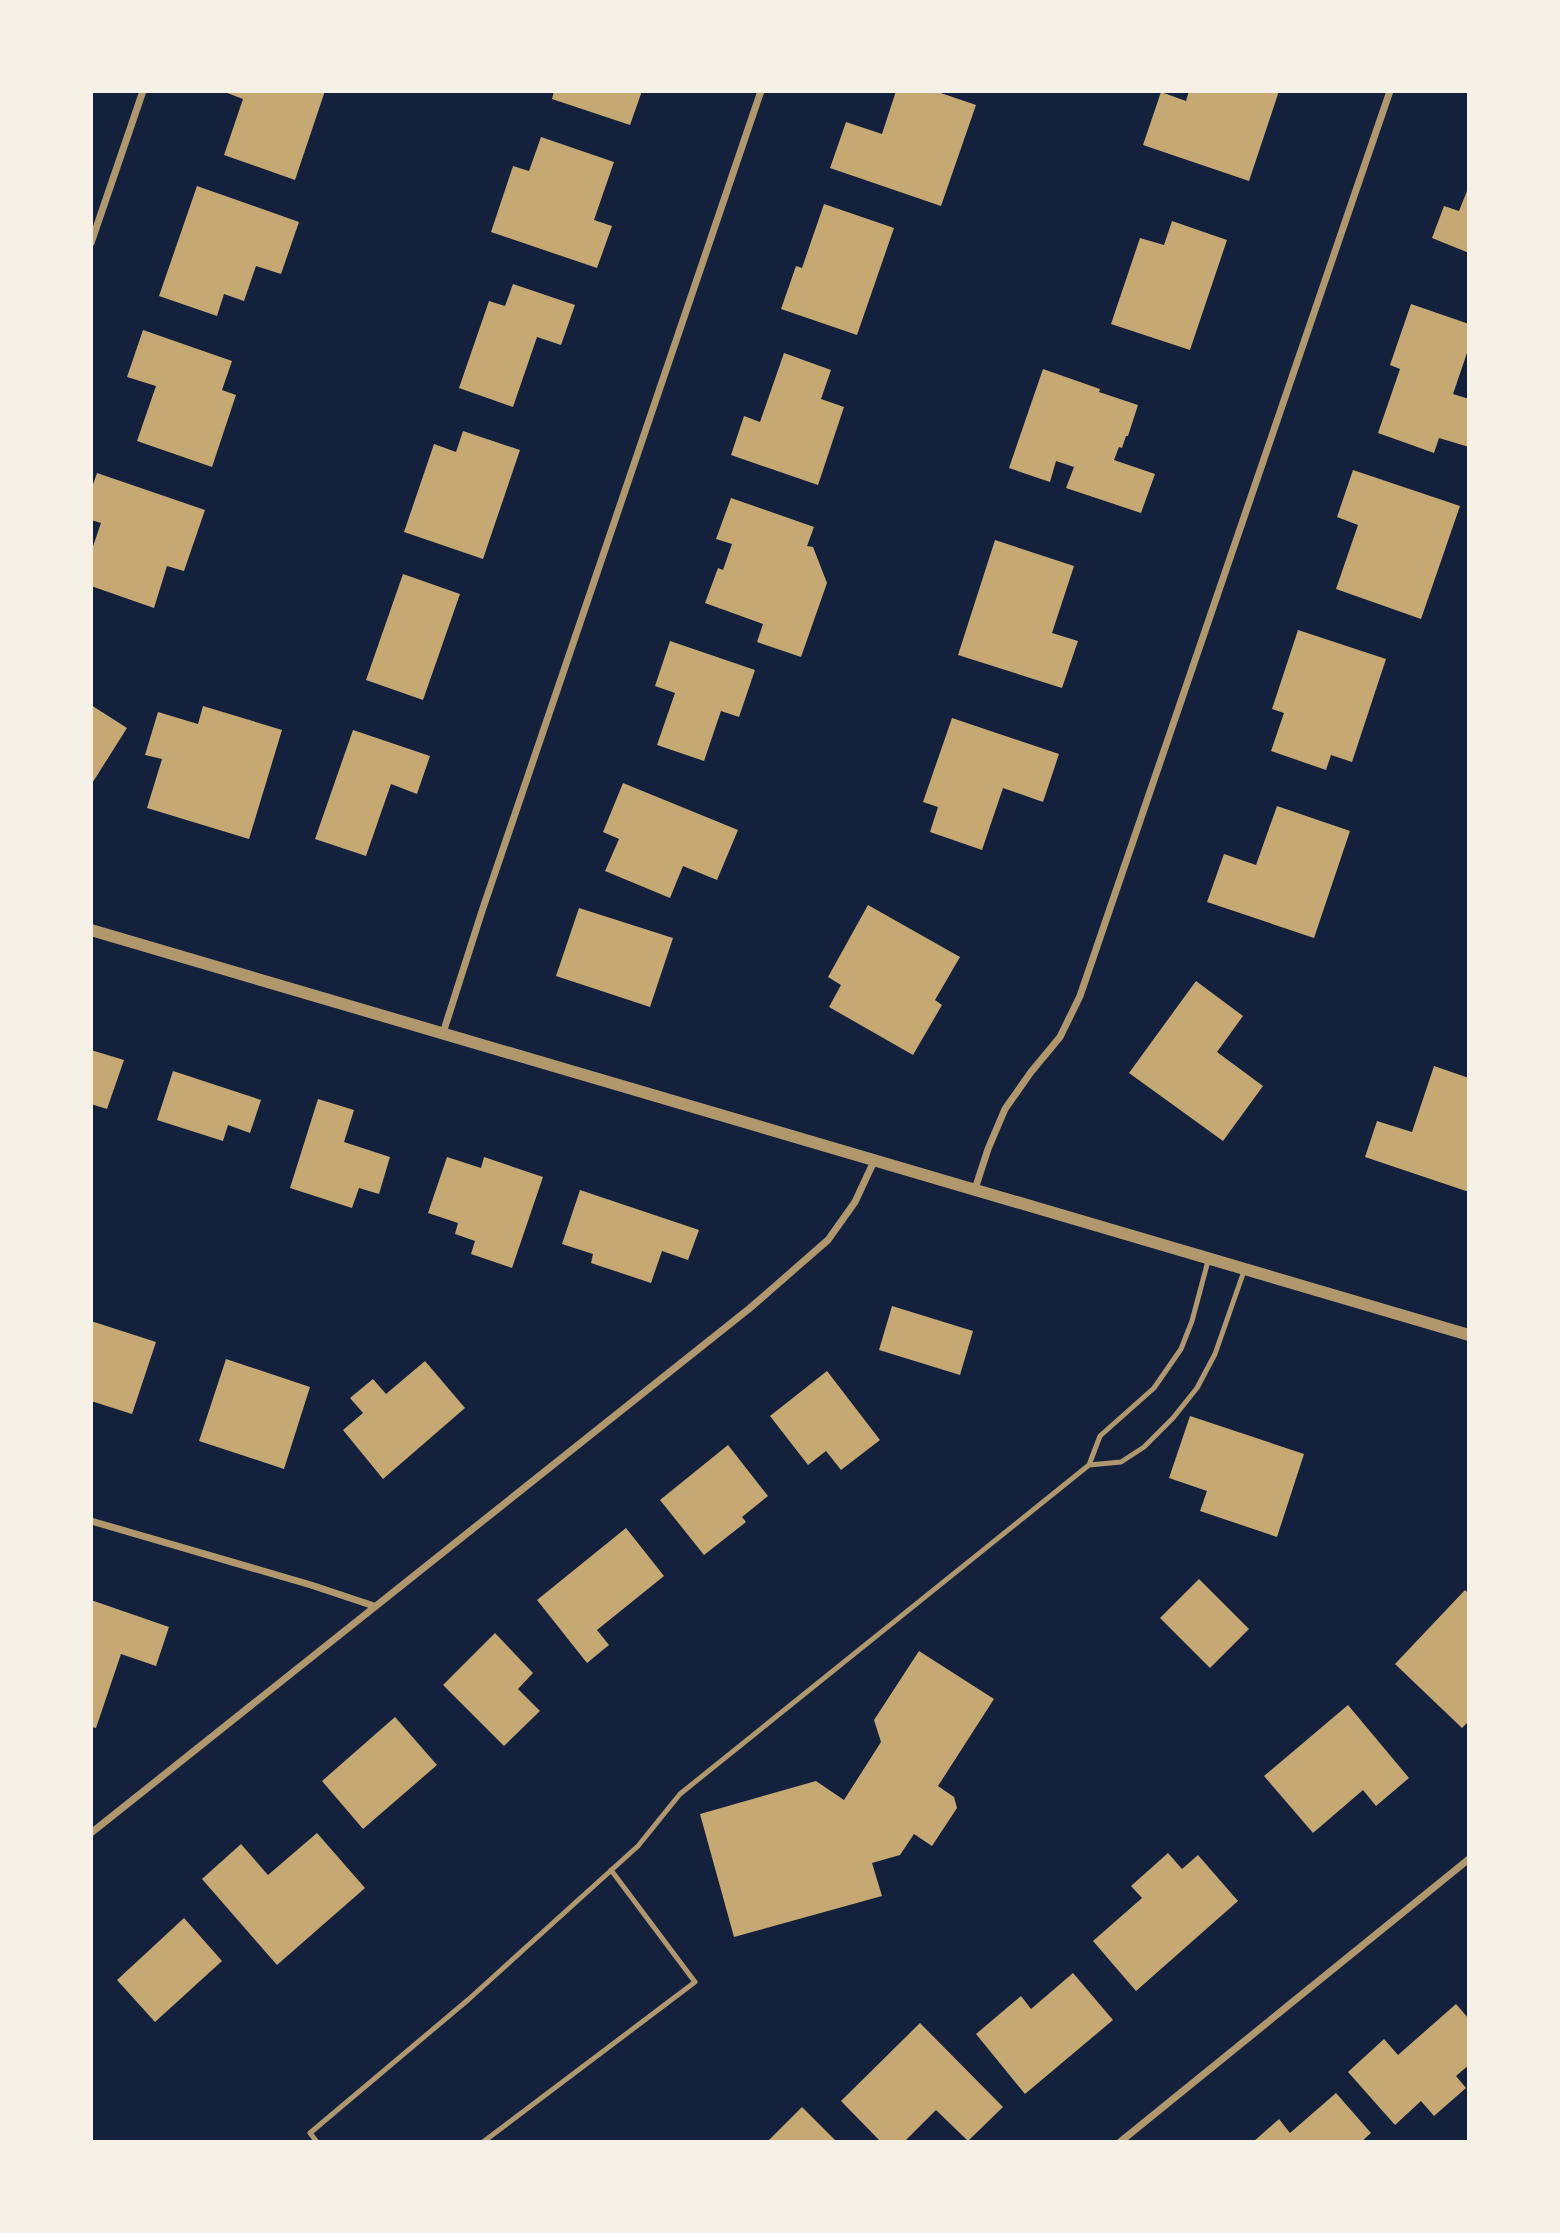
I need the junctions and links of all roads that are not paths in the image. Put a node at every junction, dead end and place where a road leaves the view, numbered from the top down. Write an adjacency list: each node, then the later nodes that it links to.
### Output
1 (143, 91): 4 (street)
2 (761, 91): 6 (street)
3 (1390, 91): 8 (street)
4 (91, 243)
5 (91, 930): 6 (street)
6 (443, 1033): 7 (street)
7 (875, 1159): 8 (street); 14 (street)
8 (975, 1189): 9 (street)
9 (1209, 1258): 10 (street); 12 (lane)
10 (1244, 1269): 11 (street); 12 (lane)
11 (1469, 1335)
12 (1089, 1465): 17 (lane)
13 (91, 1521): 14 (street)
14 (374, 1606): 15 (street)
15 (91, 1833)
16 (1469, 1859): 20 (street)
17 (611, 1870): 18 (lane); 19 (lane)
18 (317, 2142)
19 (483, 2142)
20 (1120, 2142)

